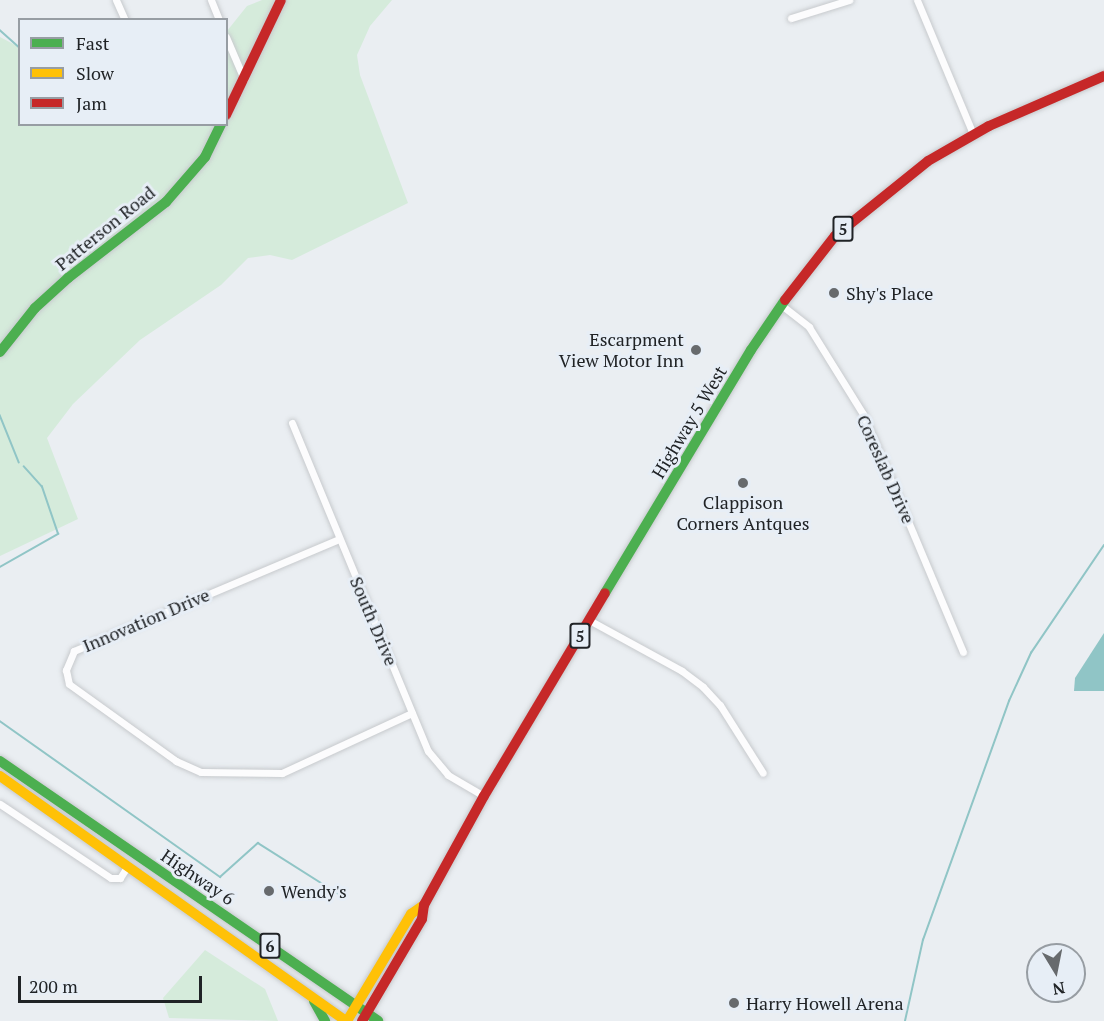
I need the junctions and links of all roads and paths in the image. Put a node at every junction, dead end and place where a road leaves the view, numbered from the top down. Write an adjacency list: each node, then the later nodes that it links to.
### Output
1 (116, 0): 6 (street)
2 (211, 0): 7 (street)
3 (281, 0): 11 (main road)
4 (849, 0): 8 (street)
5 (917, 0): 14 (street)
6 (124, 18)
7 (218, 18)
8 (791, 18)
9 (228, 42): 11 (street)
10 (1104, 76): 14 (main road, Highway 5 West / 5)
11 (245, 80): 12 (main road)
12 (228, 110)
13 (220, 126): 16 (main road, Patterson Road)
14 (973, 134): 15 (main road, Highway 5 West / 5)
15 (780, 304): 19 (main road, Highway 5 West / 5); 20 (street, Coreslab Drive)
16 (0, 352)
17 (292, 423): 18 (street, South Drive)
18 (339, 539): 21 (street, South Drive); 21 (street, Innovation Drive)
19 (589, 620): 23 (street); 25 (main road, Highway 5 West / 5)
20 (963, 652)
21 (412, 713): 25 (street, South Drive)
22 (0, 761): 27 (main road, Highway 6 / 6)
23 (762, 773)
24 (0, 776): 28 (main road, Highway 6 / 6)
25 (484, 796): 30 (main road, Highway 5 West / 5)
26 (0, 804): 28 (street)
27 (148, 864): 29 (street); 32 (main road, Highway 6 / 6)
28 (128, 865): 29 (main road, Highway 6 / 6)
29 (141, 874): 31 (main road, Highway 6 / 6)
30 (424, 905): 32 (main road, Highway 5 West / 5); 33 (main road, Highway 5 West / 5)
31 (309, 994): 34 (main road); 35 (main road, Highway 6 / 6)
32 (356, 1006): 33 (main road, Highway 6 / 6); 35 (main road, 5)
33 (364, 1017): 36 (main road, Highway 6 / 6)
34 (326, 1021)
35 (346, 1021)
36 (378, 1021)

